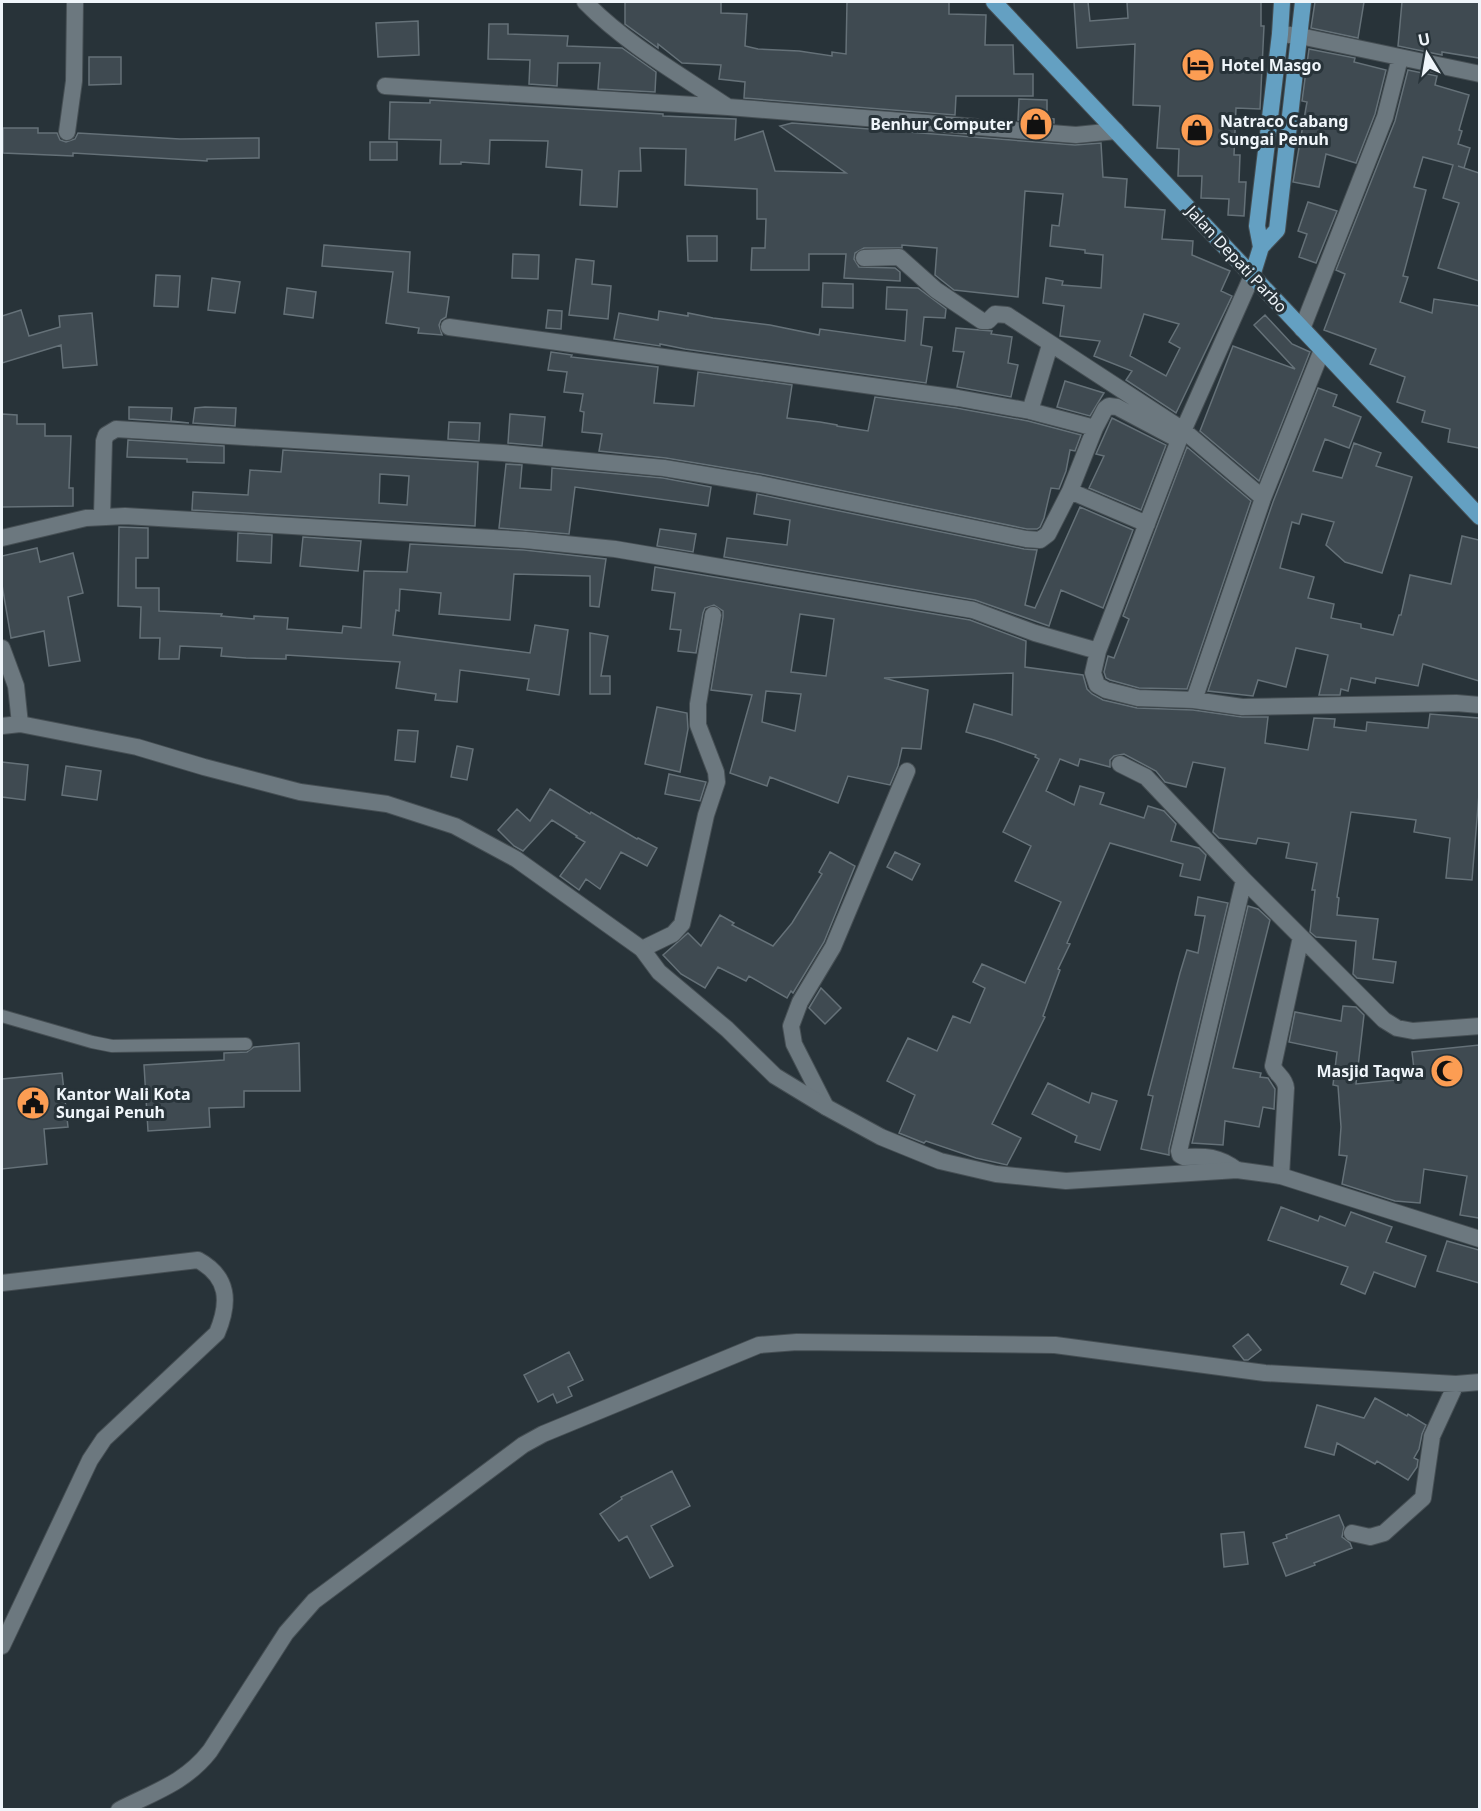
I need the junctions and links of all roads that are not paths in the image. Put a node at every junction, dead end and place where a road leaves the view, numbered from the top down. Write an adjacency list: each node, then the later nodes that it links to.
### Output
1 (75, 2): 13 (street)
2 (585, 2): 11 (street)
3 (994, 2): 12 (main road, Jalan Depati Parbo)
4 (1282, 2): 6 (main road)
5 (1303, 2): 7 (main road)
6 (1280, 34): 7 (street); 14 (main road)
7 (1300, 36): 8 (street); 14 (main road)
8 (1400, 58): 9 (street); 18 (street)
9 (1479, 74)
10 (385, 86): 11 (street)
11 (728, 107): 12 (street)
12 (1116, 130): 16 (main road, Jalan Depati Parbo)
13 (68, 132)
14 (1261, 247): 16 (main road)
15 (864, 258): 20 (street)
16 (1252, 276): 18 (main road, Jalan Depati Parbo); 23 (street)
17 (449, 327): 21 (street)
18 (1302, 329): 19 (main road, Jalan Depati Parbo)
19 (1322, 350): 25 (street); 27 (main road, Jalan Depati Parbo)
20 (1049, 351): 21 (street); 23 (street)
21 (1030, 411): 22 (street)
22 (1095, 428): 23 (street); 24 (street)
23 (1181, 435): 25 (street); 28 (street)
24 (1070, 491): 26 (street); 28 (street)
25 (1262, 505): 33 (street)
26 (102, 516): 29 (street); 32 (street)
27 (1479, 517)
28 (1147, 524): 32 (street)
29 (2, 538)
30 (713, 615): 41 (street)
31 (2, 648): 35 (street)
32 (1098, 651): 33 (street)
33 (1194, 700): 34 (street)
34 (1479, 705)
35 (20, 724): 36 (street); 41 (street)
36 (2, 726)
37 (1120, 764): 39 (street)
38 (907, 771): 45 (street)
39 (1244, 880): 40 (street); 46 (street)
40 (1301, 937): 43 (street); 47 (street)
41 (642, 950): 45 (street)
42 (2, 1017): 44 (lane)
43 (1479, 1026)
44 (246, 1044)
45 (826, 1107): 46 (street)
46 (1237, 1170): 47 (street)
47 (1281, 1176): 48 (street)
48 (1479, 1239)
49 (2, 1283): 53 (street)
50 (1479, 1382): 51 (street)
51 (1456, 1384): 52 (street); 54 (street)
52 (1352, 1533)
53 (2, 1646)
54 (119, 1809)

